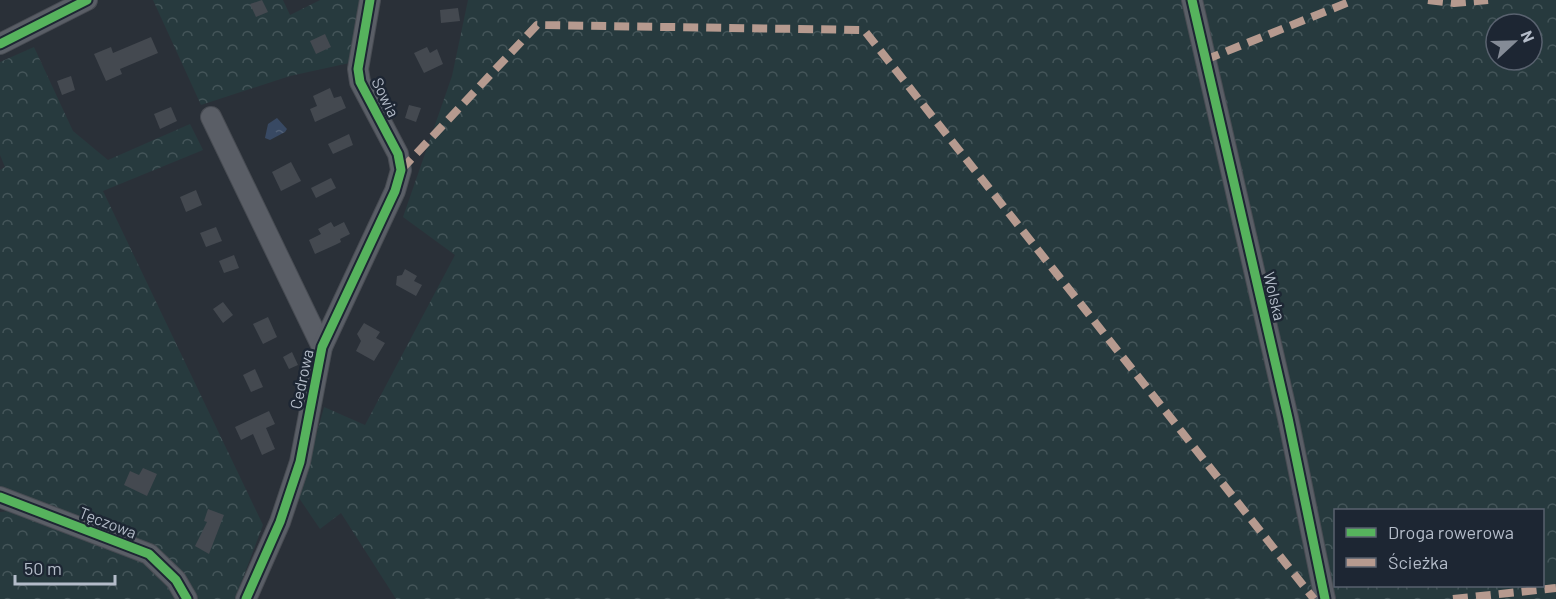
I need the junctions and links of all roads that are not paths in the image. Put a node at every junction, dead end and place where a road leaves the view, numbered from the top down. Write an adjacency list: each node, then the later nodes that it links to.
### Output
1 (87, 0): 4 (street)
2 (370, 0): 6 (street, Sowia)
3 (1192, 0): 11 (street, Wolska)
4 (0, 44)
5 (211, 117): 7 (street, Cedrowa)
6 (401, 170): 7 (street, Cedrowa)
7 (322, 347): 10 (street, Cedrowa)
8 (0, 497): 9 (street, Tęczowa)
9 (187, 599)
10 (246, 599)
11 (1325, 599)

